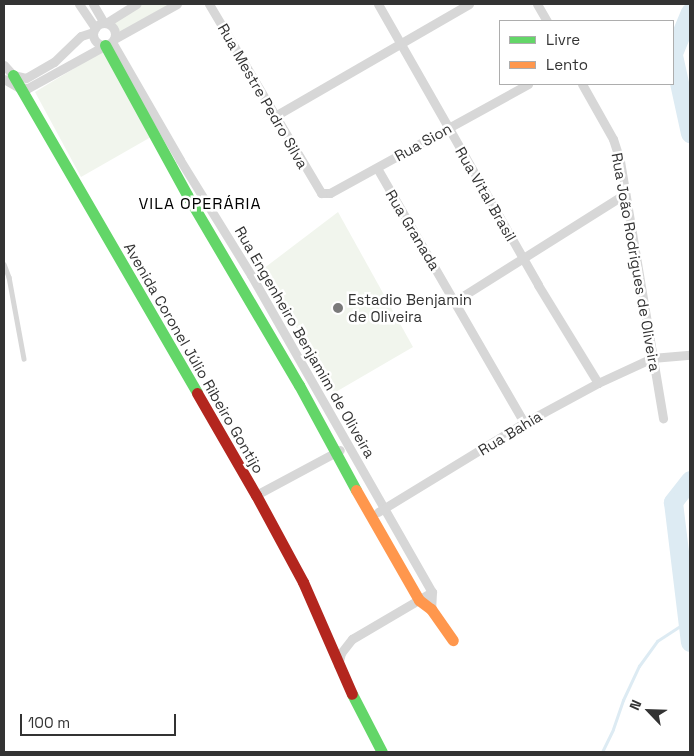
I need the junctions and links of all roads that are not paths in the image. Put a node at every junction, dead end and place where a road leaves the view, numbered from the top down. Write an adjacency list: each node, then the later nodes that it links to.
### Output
1 (79, 4): 10 (street)
2 (93, 4): 10 (street)
3 (136, 4): 10 (street)
4 (177, 4): 12 (street)
5 (209, 4): 18 (street, Rua Mestre Pedro Silva)
6 (378, 4): 11 (street, Rua Vital Brasil)
7 (469, 4): 11 (street)
8 (537, 4): 9 (street)
9 (546, 20)
10 (99, 26): 12 (street); 12 (street); 14 (street)
11 (401, 41): 18 (street); 19 (street, Rua Vital Brasil)
12 (109, 43): 17 (street); 20 (street, Rua Engenheiro Benjamim de Oliveira)
13 (4, 66): 14 (street)
14 (9, 77): 17 (street, Avenida Coronel Júlio Ribeiro Gontijo)
15 (526, 85): 19 (street, Rua Sion)
16 (583, 85): 23 (street, Rua João Rodrigues de Oliveira)
17 (18, 87): 35 (street, Avenida Coronel Júlio Ribeiro Gontijo)
18 (275, 116): 22 (street, Rua Mestre Pedro Silva)
19 (448, 128): 21 (street, Rua Sion); 24 (street, Rua Vital Brasil)
20 (176, 163): 33 (street, Rua Engenheiro Benjamim de Oliveira); 34 (street, Rua Engenheiro Benjamim de Oliveira)
21 (376, 168): 22 (street, Rua Sion); 26 (street, Rua Granada)
22 (317, 189)
23 (625, 194): 24 (street); 28 (street, Rua João Rodrigues de Oliveira)
24 (523, 259): 26 (street); 30 (street, Rua Vital Brasil)
25 (4, 264): 29 (lane)
26 (455, 301): 32 (street, Rua Granada)
27 (690, 355): 28 (street)
28 (652, 358): 30 (street, Rua Bahia); 31 (street, Rua João Rodrigues de Oliveira)
29 (24, 359)
30 (598, 383): 32 (street, Rua Bahia)
31 (663, 418)
32 (524, 423): 36 (street, Rua Bahia)
33 (347, 446): 34 (street); 36 (street, Rua Engenheiro Benjamim de Oliveira)
34 (335, 453): 35 (street); 37 (street, Rua Engenheiro Benjamim de Oliveira)
35 (256, 495): 42 (street, Avenida Coronel Júlio Ribeiro Gontijo)
36 (383, 509): 37 (street, Rua Bahia); 38 (street, Rua Engenheiro Benjamim de Oliveira)
37 (372, 516): 39 (street, Rua Engenheiro Benjamim de Oliveira)
38 (432, 592): 39 (street); 40 (street)
39 (419, 600): 40 (street, Rua Engenheiro Benjamim de Oliveira); 42 (street)
40 (431, 609): 41 (street, Rua Engenheiro Benjamim de Oliveira)
41 (453, 640)
42 (338, 665): 43 (street, Avenida Coronel Júlio Ribeiro Gontijo)
43 (382, 752)

